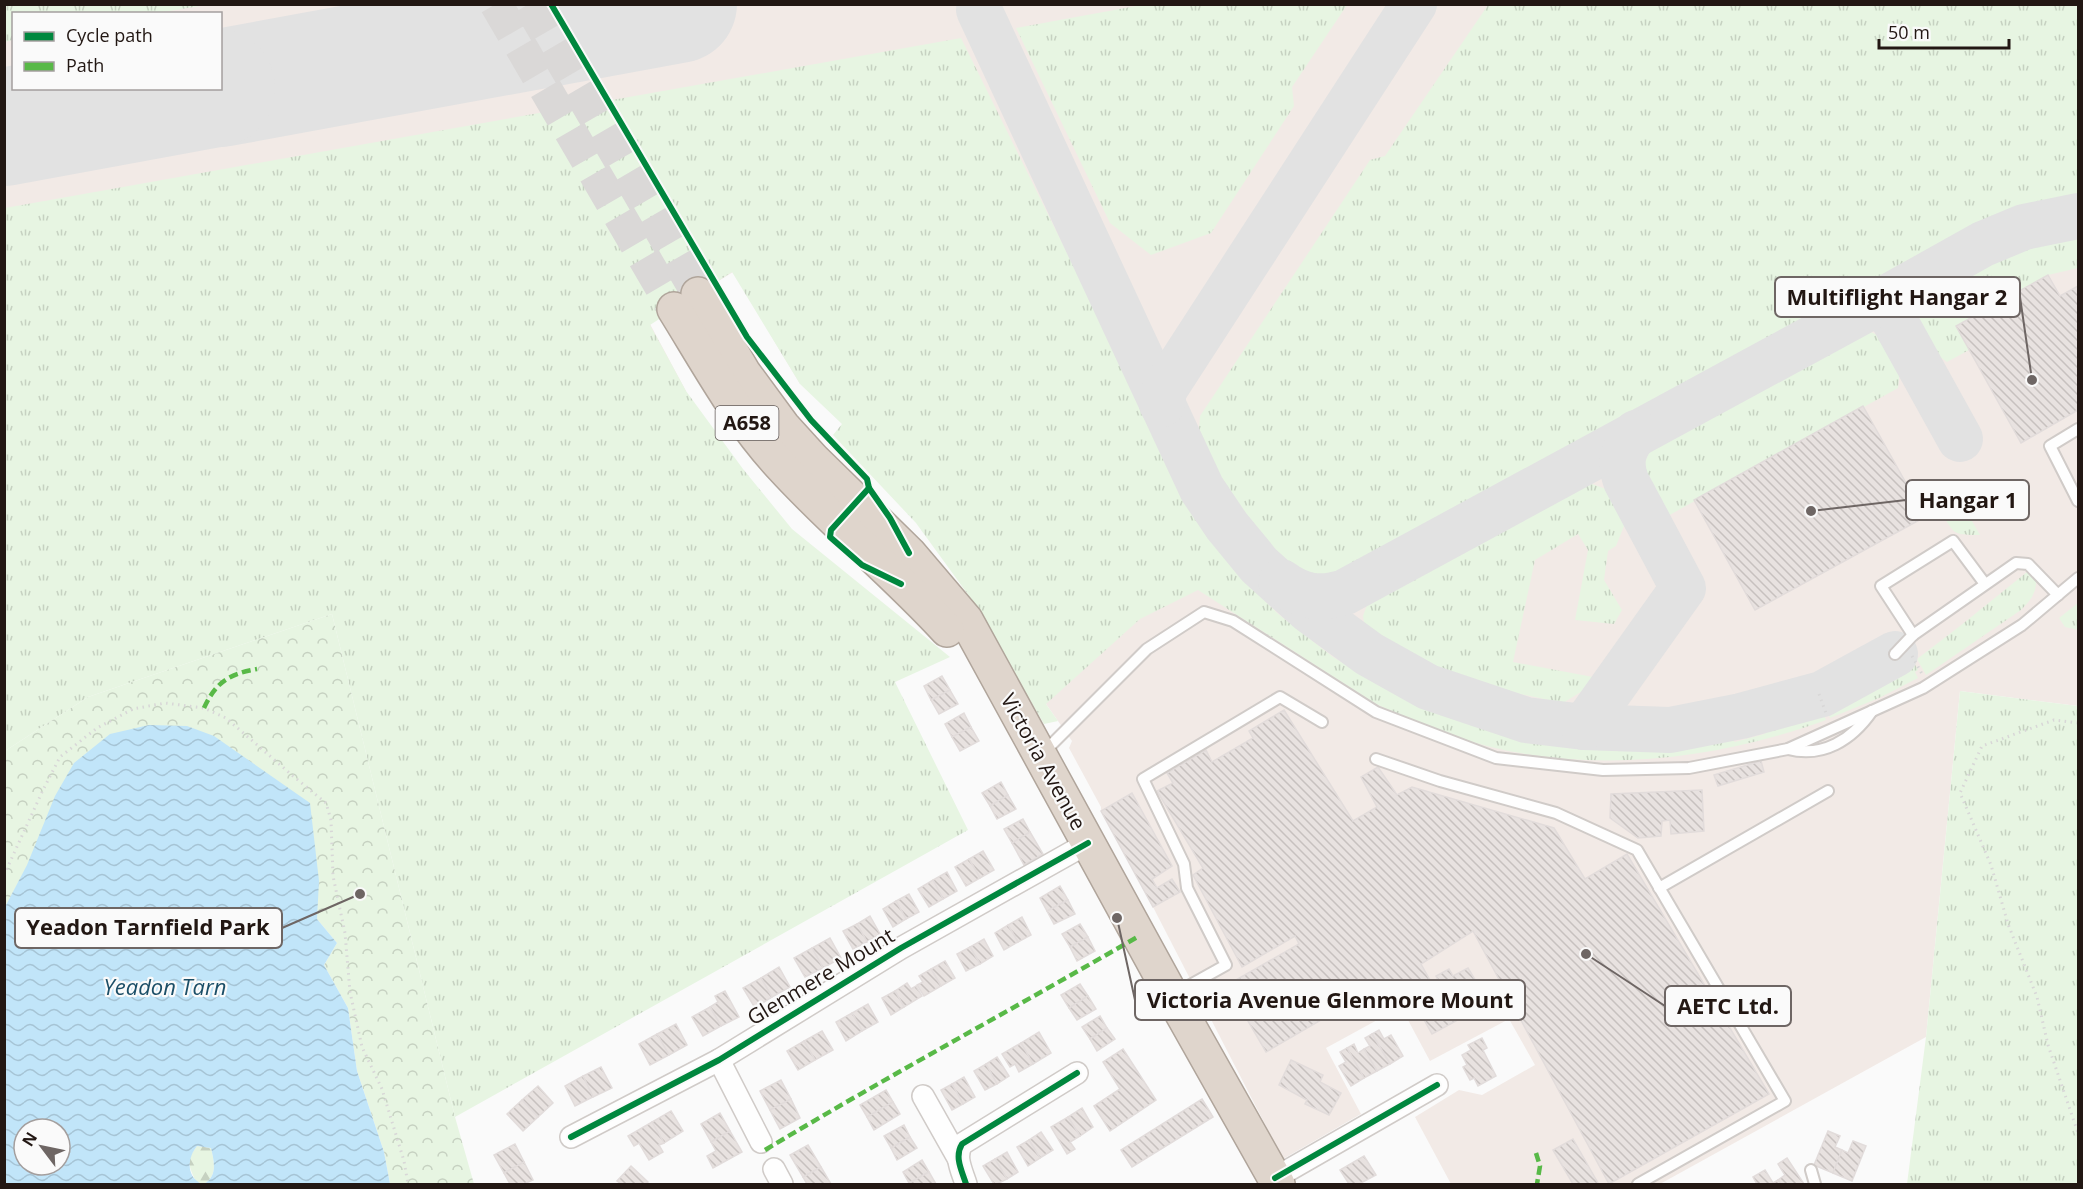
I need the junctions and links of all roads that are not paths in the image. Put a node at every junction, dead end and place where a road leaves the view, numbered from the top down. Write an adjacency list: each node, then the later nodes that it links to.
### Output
1 (686, 301): 12 (highway, Victoria Avenue / A658)
2 (2079, 429): 3 (lane)
3 (2079, 501)
4 (2079, 578): 6 (lane)
5 (1985, 584): 6 (lane); 7 (lane); 7 (lane)
6 (2058, 595): 9 (lane)
7 (1913, 635): 8 (lane)
8 (1895, 654)
9 (1872, 711): 11 (lane); 11 (lane)
10 (1322, 722): 17 (lane)
11 (1788, 749): 12 (lane)
12 (1041, 755): 15 (highway, Victoria Avenue / A658)
13 (1376, 759): 16 (lane)
14 (1828, 791): 16 (lane)
15 (1088, 843): 17 (highway, Victoria Avenue / A658); 18 (street, Glenmere Mount)
16 (1659, 888): 28 (lane)
17 (1172, 996): 26 (highway, Victoria Avenue / A658)
18 (718, 1059): 22 (street, Glenmere Mount); 23 (street)
19 (1077, 1073): 24 (street)
20 (1437, 1085): 26 (street)
21 (923, 1096): 24 (street)
22 (571, 1137)
23 (761, 1142)
24 (958, 1158): 27 (street)
25 (1811, 1170): 29 (lane)
26 (1276, 1181)
27 (966, 1185)
28 (1638, 1185)
29 (1815, 1185)

